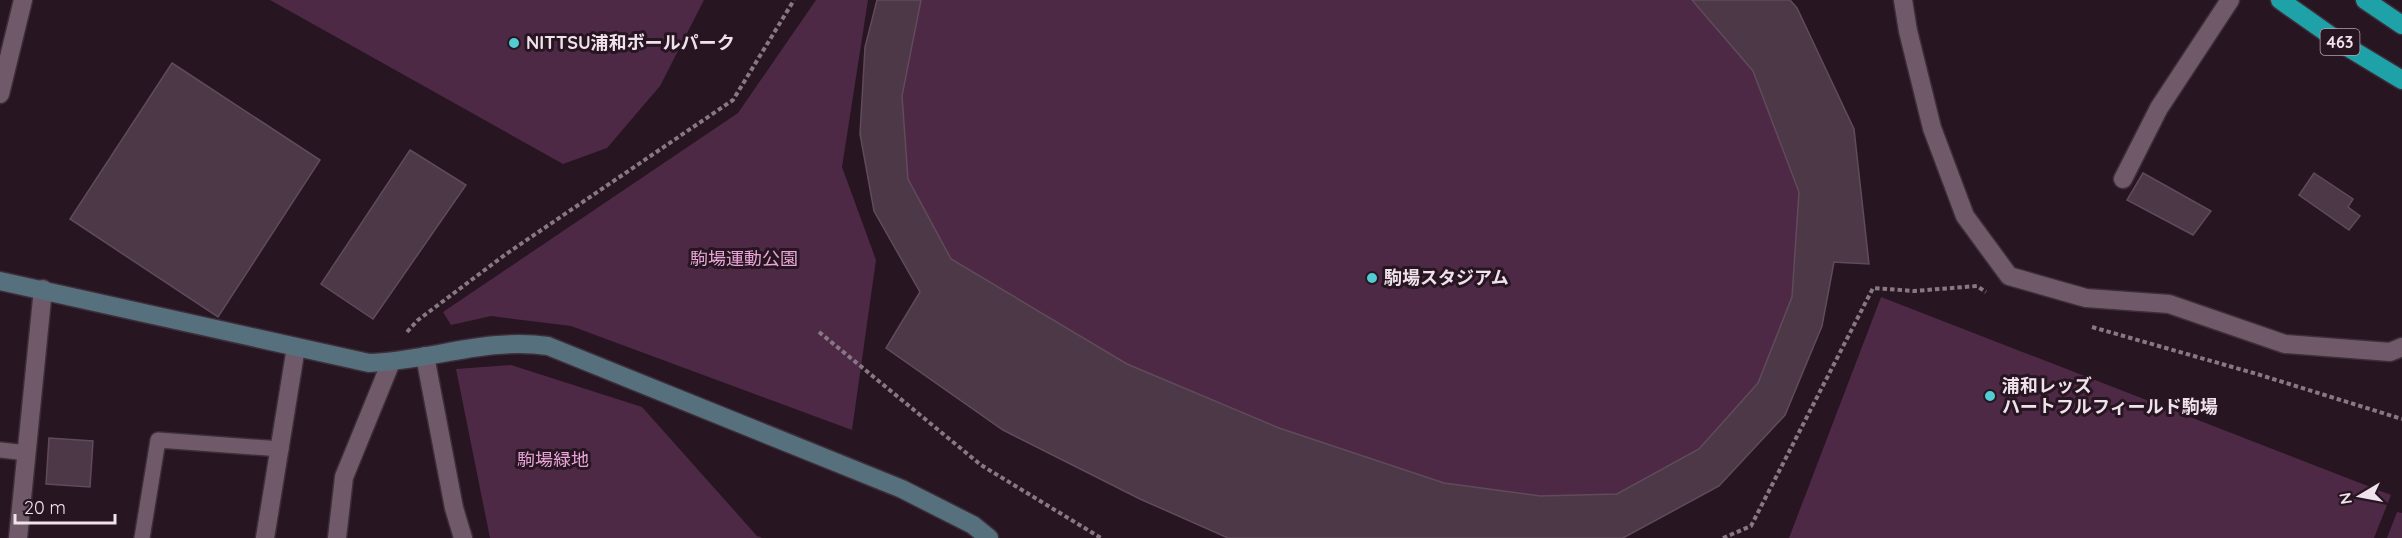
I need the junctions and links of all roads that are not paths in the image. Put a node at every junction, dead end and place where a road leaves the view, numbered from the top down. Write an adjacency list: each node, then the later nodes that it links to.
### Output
1 (24, 0): 8 (street)
2 (1903, 0): 13 (street)
3 (2230, 0): 9 (street)
4 (2280, 0): 7 (highway, 463)
5 (2365, 0): 6 (highway)
6 (2402, 25)
7 (2402, 80)
8 (0, 94)
9 (2123, 179)
10 (0, 281): 11 (street)
11 (43, 289): 12 (street); 17 (street)
12 (296, 347): 14 (street); 15 (street)
13 (2402, 347)
14 (408, 359): 21 (street); 22 (street); 23 (street)
15 (281, 449): 19 (lane); 20 (street)
16 (0, 450): 17 (lane)
17 (27, 453): 18 (street)
18 (18, 538)
19 (142, 538)
20 (265, 538)
21 (337, 538)
22 (463, 538)
23 (988, 538)

